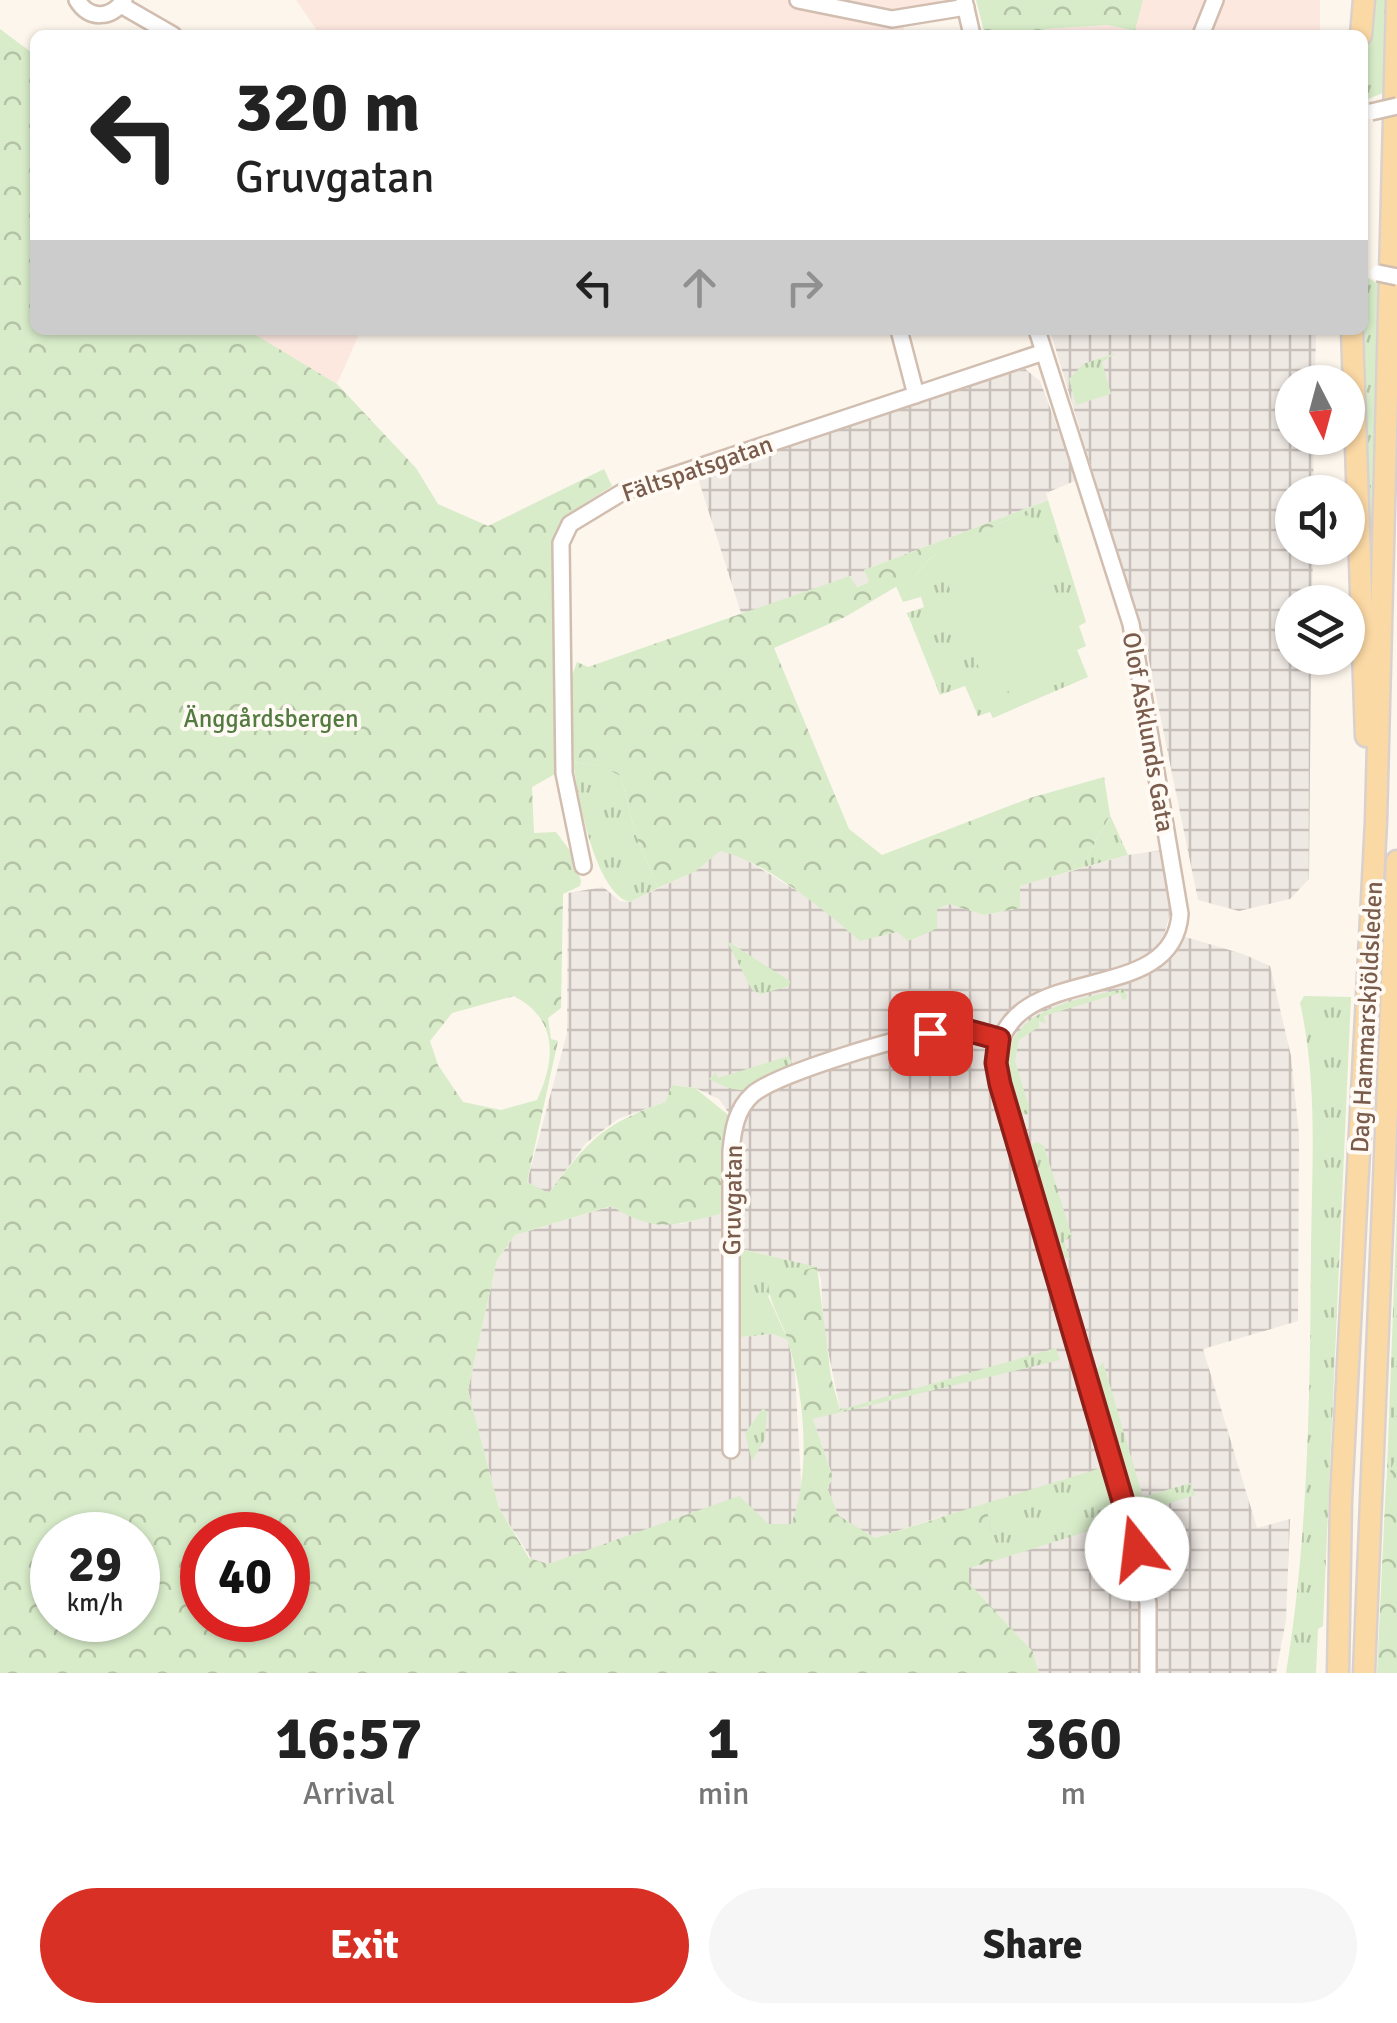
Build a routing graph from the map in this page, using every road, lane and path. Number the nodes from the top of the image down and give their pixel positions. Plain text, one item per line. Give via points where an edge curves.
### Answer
1 (77, 0) edge
2 (798, 0) edge
3 (1215, 0) edge
4 (1364, 0) edge
5 (1397, 2) edge
6 (122, 3) edge
7 (965, 4) edge
8 (165, 30) edge
9 (971, 30) edge
10 (1203, 30) edge
11 (1362, 30) edge
12 (1397, 106) edge
13 (1368, 114) edge
14 (1370, 270) edge
15 (1397, 277) edge
16 (900, 335) edge
17 (1038, 335) edge
18 (1352, 335) edge
19 (1044, 352) junction
20 (916, 395) junction
21 (1397, 861) edge
22 (584, 866) dead end
23 (1397, 930) edge
24 (1394, 962) junction
25 (1370, 973) junction
26 (999, 1039) junction
27 (731, 1450) dead end
28 (1341, 1500) junction
29 (1148, 1673) edge
30 (1329, 1673) edge
31 (1338, 1673) edge
32 (1364, 1673) edge

1 - 6 street via 98,15
2 - 7 street via 892,20
3 - 10 street
4 - 11 main road
5 - 25 main road, Dag Hammarskjöldsleden
6 - 8 street
7 - 9 street
12 - 13 street, bridge
14 - 15 street, bridge
16 - 20 street
17 - 19 street, Olof Asklunds Gata
18 - 25 main road
19 - 20 street, Fältspatsgatan
19 - 26 street, Olof Asklunds Gata via 1131,624 1180,914 1176,934 1158,957 1025,1008
20 - 22 street, Fältspatsgatan via 621,493 570,524 562,543 562,743
21 - 24 main road, Dag Hammarskjöldsleden
23 - 24 main road
24 - 32 main road, Dag Hammarskjöldsleden
25 - 28 main road, Dag Hammarskjöldsleden
26 - 27 street, Gruvgatan via 966,1030 915,1036 792,1074 744,1103 730,1151
26 - 29 street via 1000,1084 1137,1549 1148,1603
28 - 30 main road
28 - 31 main road, Dag Hammarskjöldsleden

